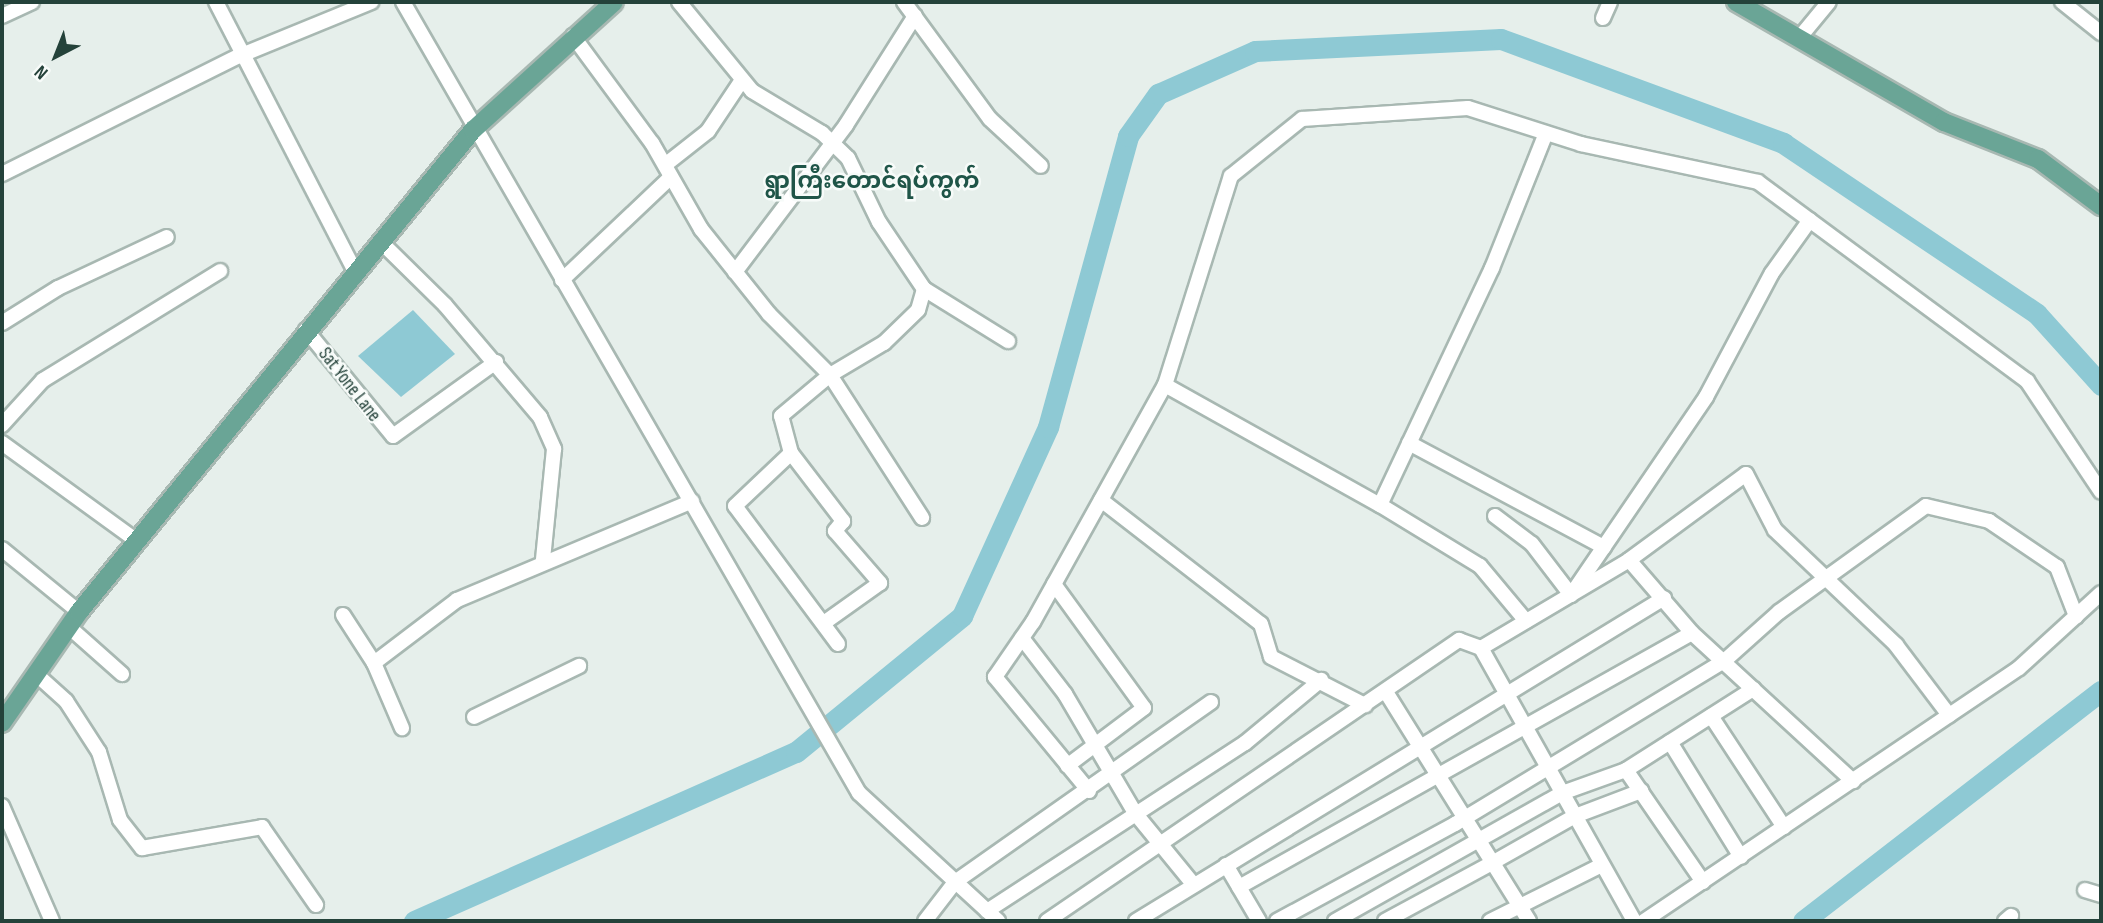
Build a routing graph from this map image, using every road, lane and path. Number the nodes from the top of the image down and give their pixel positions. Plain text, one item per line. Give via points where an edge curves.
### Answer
1 (32, 2) edge
2 (216, 2) edge
3 (371, 2) edge
4 (403, 2) edge
5 (614, 2) edge
6 (679, 2) edge
7 (904, 2) edge
8 (1610, 2) edge
9 (1739, 2) edge
10 (1829, 2) edge
11 (2062, 2) edge
12 (2, 16) edge
13 (915, 16) junction
14 (1603, 18) dead end
15 (2100, 29) edge
16 (573, 36) junction
17 (1800, 37) junction
18 (239, 56) junction
19 (742, 80) junction
20 (473, 130) junction
21 (1546, 133) junction
22 (831, 142) junction
23 (1041, 166) dead end
24 (668, 171) junction
25 (2, 174) edge
26 (2101, 206) edge
27 (1810, 220) junction
28 (167, 237) dead end
29 (383, 244) junction
30 (220, 271) dead end
31 (735, 272) junction
32 (356, 274) junction
33 (562, 280) junction
34 (924, 289) junction
35 (2, 323) edge
36 (306, 330) junction
37 (1008, 341) dead end
38 (496, 362) junction
39 (830, 375) junction
40 (1165, 385) junction
41 (2, 425) edge
42 (2, 443) edge
43 (1409, 443) junction
44 (791, 453) junction
45 (2101, 492) edge
46 (1101, 500) junction
47 (692, 501) junction
48 (1380, 505) junction
49 (1495, 516) dead end
50 (922, 518) dead end
51 (138, 541) junction
52 (1604, 547) junction
53 (2, 549) edge
54 (544, 559) junction
55 (1629, 560) junction
56 (1822, 581) junction
57 (1054, 584) junction
58 (2101, 593) edge
59 (1571, 595) junction
60 (1664, 598) junction
61 (343, 615) dead end
62 (2076, 616) junction
63 (74, 619) junction
64 (1526, 621) junction
65 (824, 623) junction
66 (1692, 633) junction
67 (1021, 638) junction
68 (838, 644) dead end
69 (1481, 648) junction
70 (1724, 662) junction
71 (374, 663) junction
72 (579, 666) dead end
73 (36, 674) junction
74 (121, 674) dead end
75 (1321, 680) junction
76 (1754, 689) junction
77 (1386, 692) junction
78 (1508, 697) junction
79 (1211, 702) dead end
80 (1365, 705) junction
81 (1949, 715) junction
82 (1711, 716) junction
83 (474, 717) dead end
84 (2, 723) edge
85 (1525, 727) junction
86 (402, 728) dead end
87 (1670, 742) junction
88 (1095, 747) junction
89 (1420, 747) junction
90 (1067, 766) junction
91 (1547, 766) junction
92 (1626, 770) junction
93 (1112, 773) junction
94 (1437, 775) junction
95 (1853, 781) junction
96 (1089, 791) junction
97 (1642, 791) junction
98 (1562, 793) junction
99 (2, 806) edge
100 (1135, 813) junction
101 (1575, 816) junction
102 (1465, 818) junction
103 (1784, 827) junction
104 (1479, 842) junction
105 (1159, 846) junction
106 (1741, 857) junction
107 (1496, 861) junction
108 (1226, 865) junction
109 (1602, 865) junction
110 (955, 881) junction
111 (1703, 882) junction
112 (1194, 885) junction
113 (1239, 887) junction
114 (2085, 890) dead end
115 (2101, 895) edge
116 (316, 905) dead end
117 (1519, 906) junction
118 (993, 916) edge
119 (52, 921) edge
120 (925, 921) edge
121 (1047, 921) edge
122 (1136, 921) edge
123 (1259, 921) edge
124 (1277, 921) edge
125 (1335, 921) edge
126 (1385, 921) edge
127 (1490, 921) edge
128 (1529, 921) edge
129 (1634, 921) edge
130 (1644, 921) edge

1 - 12 street
2 - 18 street
3 - 18 street
4 - 20 street
5 - 16 main road
6 - 19 street
7 - 13 street
8 - 14 street
9 - 17 main road
10 - 17 street
11 - 15 street
13 - 22 street
13 - 23 street via 990,119
16 - 20 main road
16 - 24 street
17 - 26 main road via 1944,122 2038,159
18 - 25 street
18 - 32 street
19 - 22 street
19 - 24 street via 708,131
20 - 29 main road
20 - 33 street
21 - 27 street via 1758,182
21 - 40 street via 1468,108 1302,119 1231,176
21 - 43 street
22 - 31 street
22 - 34 street via 848,158 879,222
24 - 31 street
24 - 33 street
27 - 45 street via 2027,381
27 - 52 street via 1772,274 1706,397
28 - 35 street via 58,288
29 - 32 main road
29 - 38 street
30 - 41 street via 43,380
31 - 39 street
32 - 36 main road
33 - 47 street
34 - 37 street
34 - 39 street via 918,310 884,343
36 - 38 street, Sat Yone Lane via 393,436
36 - 51 main road
38 - 54 street via 540,417 554,449
39 - 44 street via 781,416
39 - 50 street
40 - 46 street
40 - 48 street
42 - 51 street
43 - 48 street
43 - 52 street
44 - 65 street via 735,506
44 - 65 street via 843,521 835,531 880,583
46 - 57 street
46 - 75 street via 1261,624 1270,657
47 - 54 street
47 - 110 street via 766,640 859,793
48 - 64 street via 1479,566
49 - 59 street via 1532,544
51 - 63 main road
52 - 59 street
53 - 63 street
54 - 71 street via 457,600
55 - 56 street via 1746,474 1775,530
55 - 59 street
55 - 60 street
56 - 62 street via 1926,506 1989,522 2057,567
56 - 70 street
56 - 81 street via 1896,645
57 - 67 street
57 - 88 street via 1144,708
58 - 62 street
59 - 64 street
60 - 66 street
60 - 78 street
61 - 71 street
62 - 81 street via 2019,668
63 - 73 main road
63 - 74 street
64 - 69 street
65 - 68 street
66 - 70 street
66 - 85 street
67 - 88 street via 1065,694
67 - 90 street via 995,677
69 - 77 street via 1459,640
69 - 78 street
70 - 76 street
70 - 91 street
71 - 86 street
72 - 83 street
73 - 84 main road
73 - 116 street via 65,701 99,752 120,820 142,848 262,827
75 - 80 street
75 - 100 street via 1245,743
76 - 82 street
76 - 95 street
77 - 80 street
77 - 89 street
78 - 85 street
78 - 89 street
79 - 93 street
80 - 105 street
81 - 95 street
82 - 87 street
82 - 103 street
85 - 91 street
85 - 94 street
87 - 92 street
87 - 106 street
88 - 90 street
88 - 93 street
89 - 94 street
89 - 108 street
90 - 96 street
91 - 98 street
91 - 102 street
92 - 97 street
92 - 98 street
93 - 96 street
93 - 100 street
94 - 102 street
94 - 113 street
95 - 103 street
96 - 110 street
97 - 101 street
97 - 111 street
98 - 101 street
98 - 104 street
99 - 119 street
100 - 105 street
100 - 118 street
101 - 107 street
101 - 109 street
102 - 104 street
102 - 124 street
103 - 106 street
104 - 107 street
104 - 125 street
105 - 112 street
105 - 121 street
106 - 111 street
107 - 117 street
107 - 126 street
108 - 112 street
108 - 113 street
109 - 117 street
109 - 129 street
110 - 118 street
110 - 120 street
111 - 130 street
112 - 122 street
113 - 123 street
114 - 115 street
117 - 127 street
117 - 128 street

